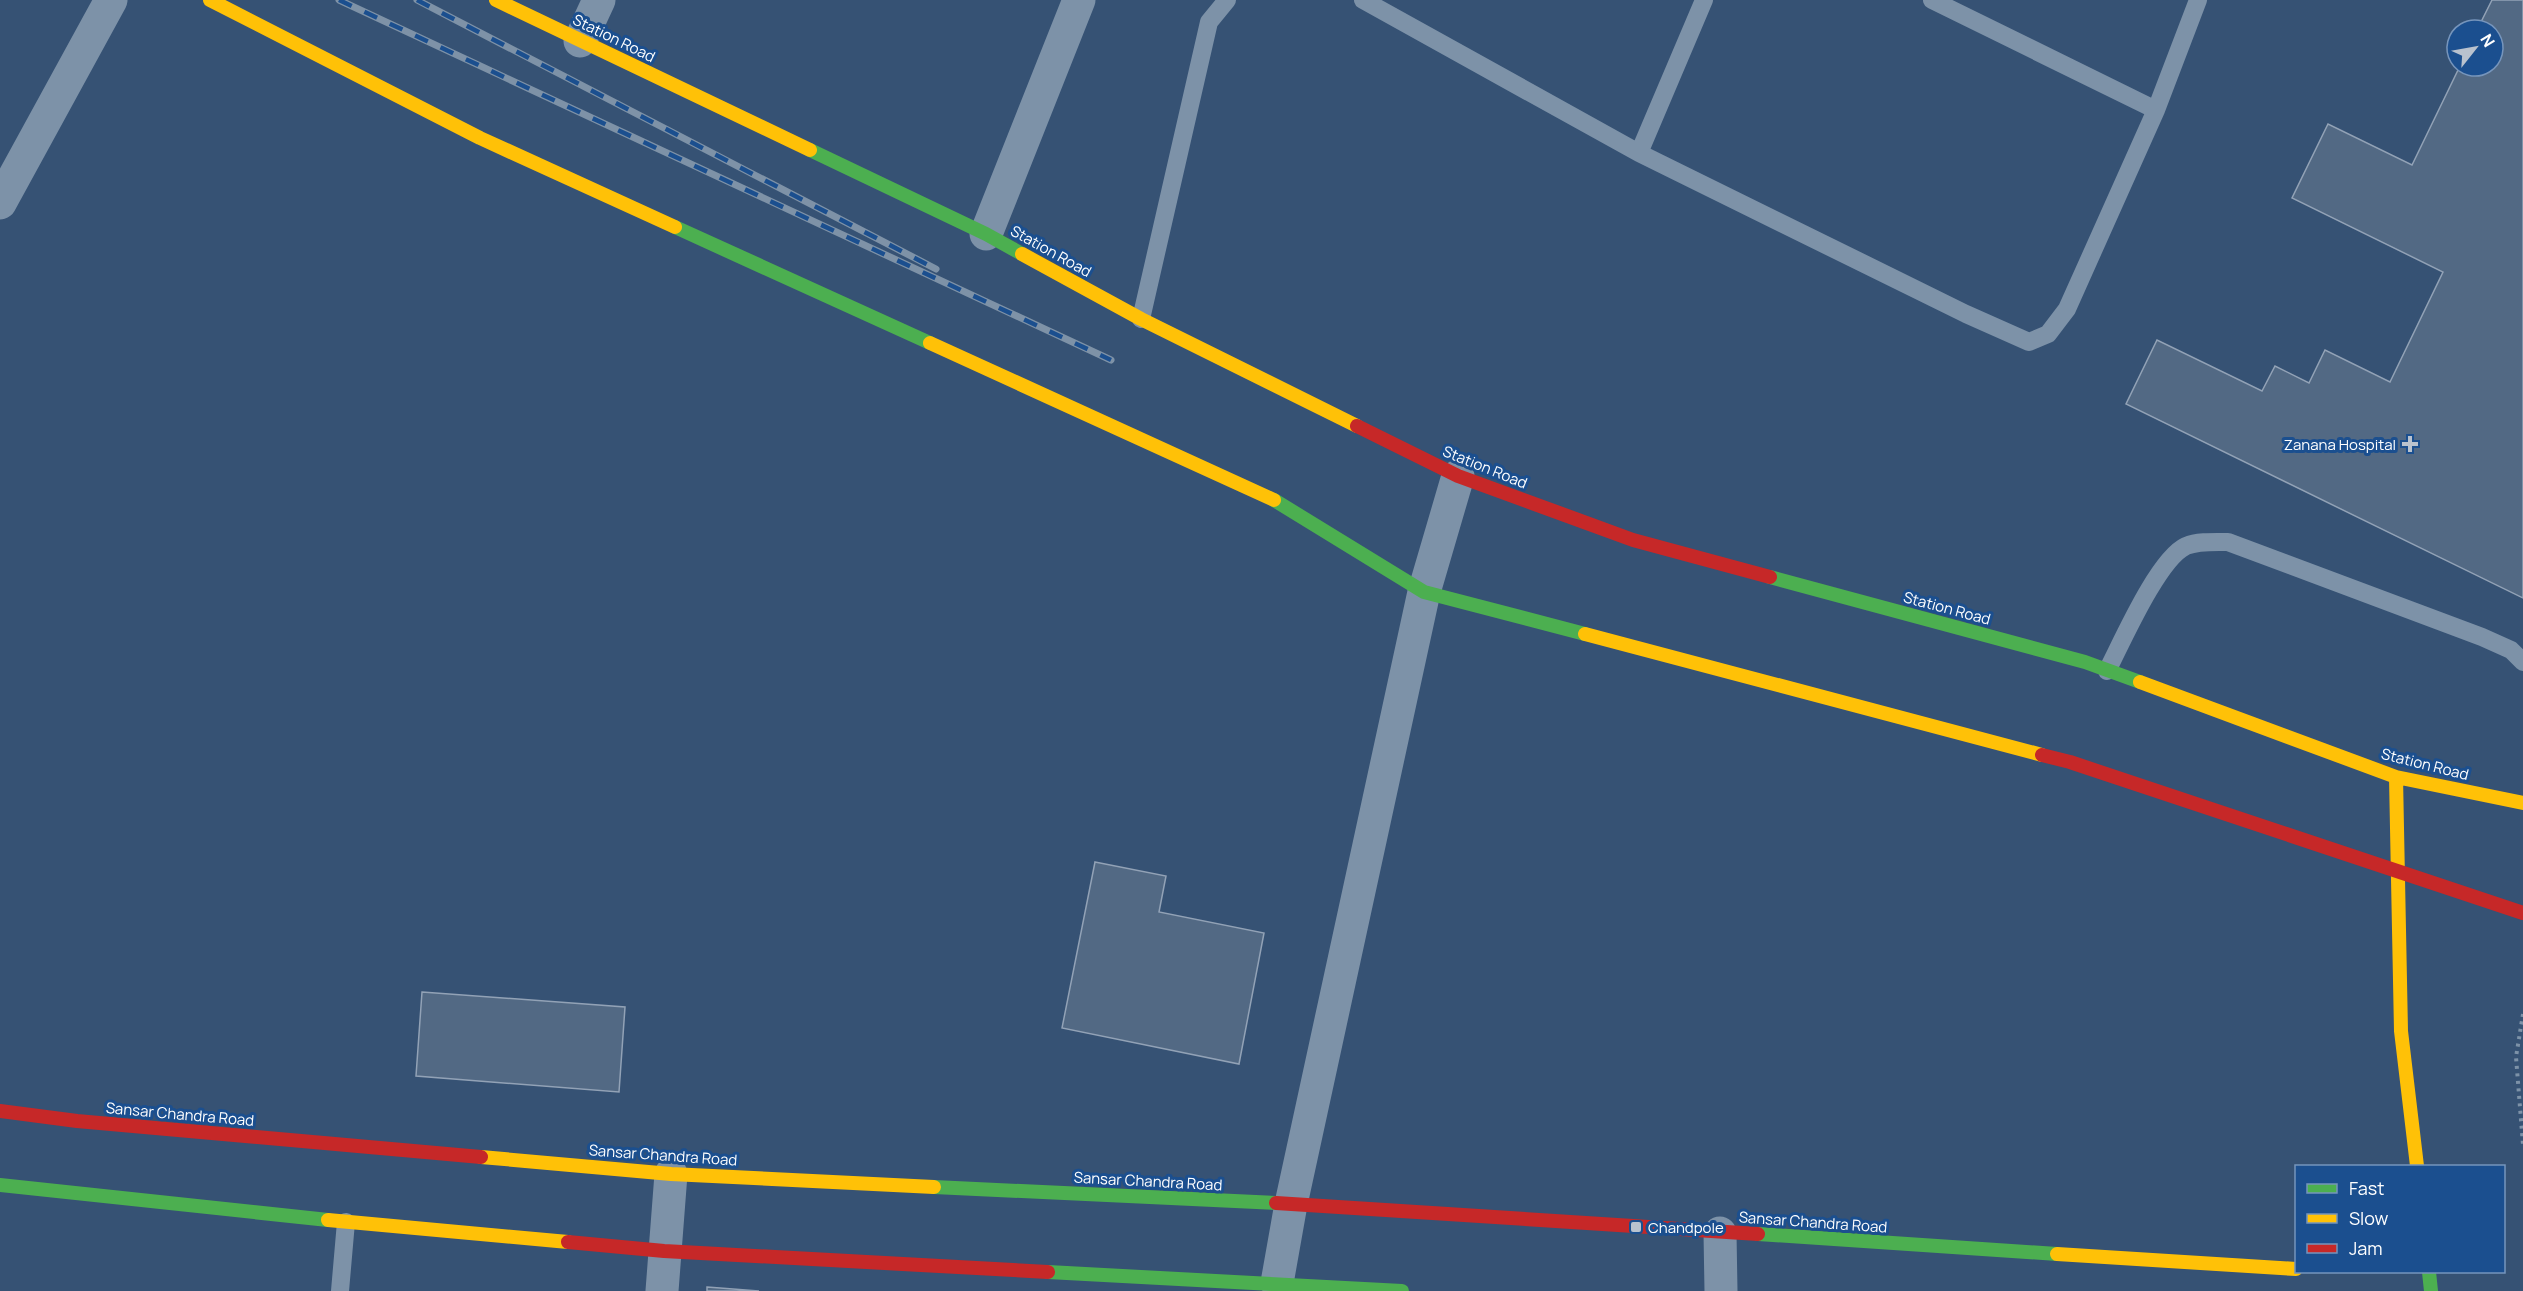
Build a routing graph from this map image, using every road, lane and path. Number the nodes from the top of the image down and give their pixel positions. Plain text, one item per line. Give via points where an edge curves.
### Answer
1 (111, 0) edge
2 (210, 0) edge
3 (496, 0) edge
4 (599, 0) edge
5 (1079, 0) edge
6 (1206, 0) edge
7 (1227, 0) edge
8 (1363, 0) edge
9 (1704, 0) edge
10 (1932, 0) edge
11 (2198, 0) edge
12 (1209, 22) junction
13 (580, 40) junction
14 (2156, 110) junction
15 (1639, 153) junction
16 (0, 203) edge
17 (986, 234) junction
18 (1141, 319) junction
19 (1458, 476) junction
20 (1424, 592) junction
21 (2523, 662) edge
22 (2107, 671) junction
23 (2396, 777) junction
24 (2523, 803) edge
25 (2398, 873) junction
26 (2523, 913) edge
27 (2523, 1014) edge
28 (0, 1111) edge
29 (2523, 1144) edge
30 (2417, 1165) edge
31 (671, 1174) junction
32 (0, 1185) edge
33 (1291, 1204) junction
34 (346, 1222) junction
35 (1720, 1233) junction
36 (664, 1251) junction
37 (2295, 1269) edge
38 (2429, 1273) edge
39 (1277, 1283) junction
40 (340, 1291) edge
41 (662, 1291) edge
42 (1402, 1291) edge
43 (1721, 1291) edge
44 (2431, 1291) edge

1 - 16 street
2 - 20 main road via 480,138 1274,500
3 - 13 main road, Station Road
4 - 13 street
5 - 17 street
6 - 12 lane
7 - 12 lane
8 - 15 lane
9 - 15 lane
10 - 14 lane
11 - 14 lane
12 - 18 lane
13 - 17 main road, Station Road
14 - 15 lane via 2067,309 2048,334 2029,342
17 - 18 main road, Station Road
18 - 19 main road, Station Road
19 - 20 street
19 - 22 main road, Station Road via 1633,540
20 - 25 main road via 2070,762
20 - 33 street
21 - 22 lane via 2511,650 2460,629 2228,542 2207,542 2185,546 2157,573
22 - 23 main road, Station Road
23 - 24 main road, Station Road
23 - 25 main road
25 - 26 main road
25 - 30 main road via 2402,1031
27 - 29 path via 2516,1057
28 - 31 main road, Sansar Chandra Road
31 - 33 main road, Sansar Chandra Road
31 - 36 street
32 - 34 main road
33 - 35 main road, Sansar Chandra Road
33 - 39 street
34 - 36 main road
34 - 40 lane
35 - 37 main road, Sansar Chandra Road
35 - 43 street
36 - 39 main road
36 - 41 street
38 - 44 main road
39 - 42 main road

